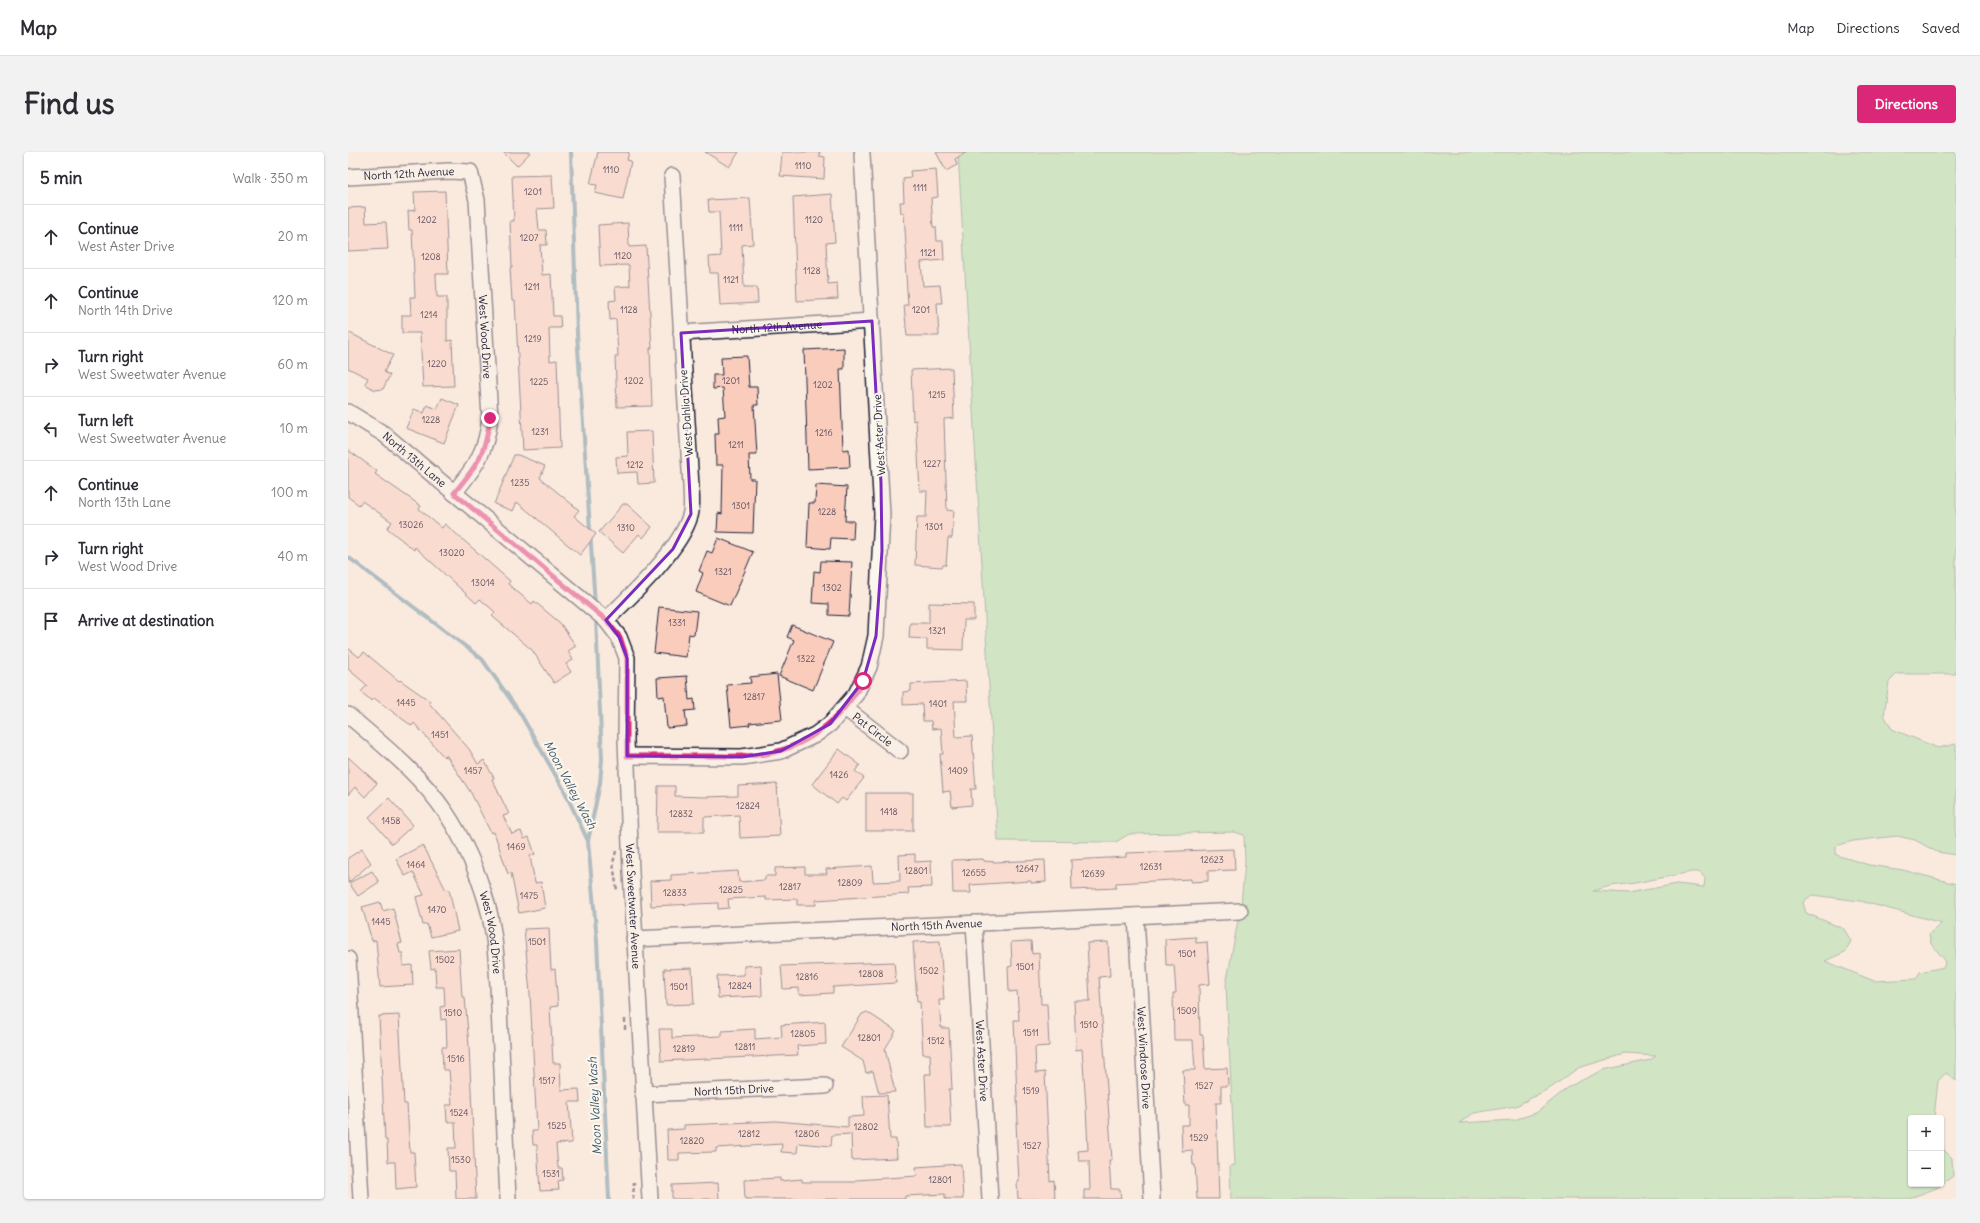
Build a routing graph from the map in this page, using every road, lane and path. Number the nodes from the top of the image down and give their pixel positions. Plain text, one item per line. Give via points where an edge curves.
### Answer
1 (862, 154) dead end
2 (470, 172) joint
3 (672, 176) dead end
4 (348, 177) edge
5 (872, 321) junction
6 (681, 332) junction
7 (348, 412) edge
8 (454, 493) junction
9 (604, 618) junction
10 (845, 708) junction
11 (348, 715) edge
12 (900, 751) dead end
13 (627, 756) junction
14 (1240, 911) dead end
15 (1136, 916) junction
16 (974, 923) junction
17 (634, 939) junction
18 (348, 959) edge
19 (825, 1086) dead end
20 (643, 1094) junction
21 (361, 1199) edge
22 (508, 1199) edge
23 (650, 1199) edge
24 (990, 1199) edge
25 (1152, 1199) edge

1 - 5 street, West Aster Drive
2 - 4 street, North 12th Avenue
2 - 8 street, West Wood Drive via 477,200 490,418 488,434 476,466
3 - 6 street, West Dahlia Drive
5 - 6 street, North 12th Avenue
5 - 10 street, West Aster Drive via 882,514 876,636 869,667 856,694
6 - 9 street, West Dahlia Drive via 691,514 685,531 673,549
7 - 8 street, North 13th Lane via 384,434
8 - 9 street, North 13th Lane
9 - 13 street, West Sweetwater Avenue via 620,637 627,658
10 - 12 street, Pat Circle
10 - 13 street, West Aster Drive via 815,735 796,745 770,753 742,757
11 - 22 street, West Wood Drive via 421,780 446,813 471,860 487,905 497,984
13 - 17 street, West Sweetwater Avenue
14 - 15 street, North 15th Avenue
15 - 16 street, North 15th Avenue
15 - 25 street, West Windrose Drive
16 - 17 street, North 15th Avenue
16 - 24 street, West Aster Drive
17 - 20 street, West Sweetwater Avenue
18 - 21 street
19 - 20 street, North 15th Drive
20 - 23 street, West Sweetwater Avenue

